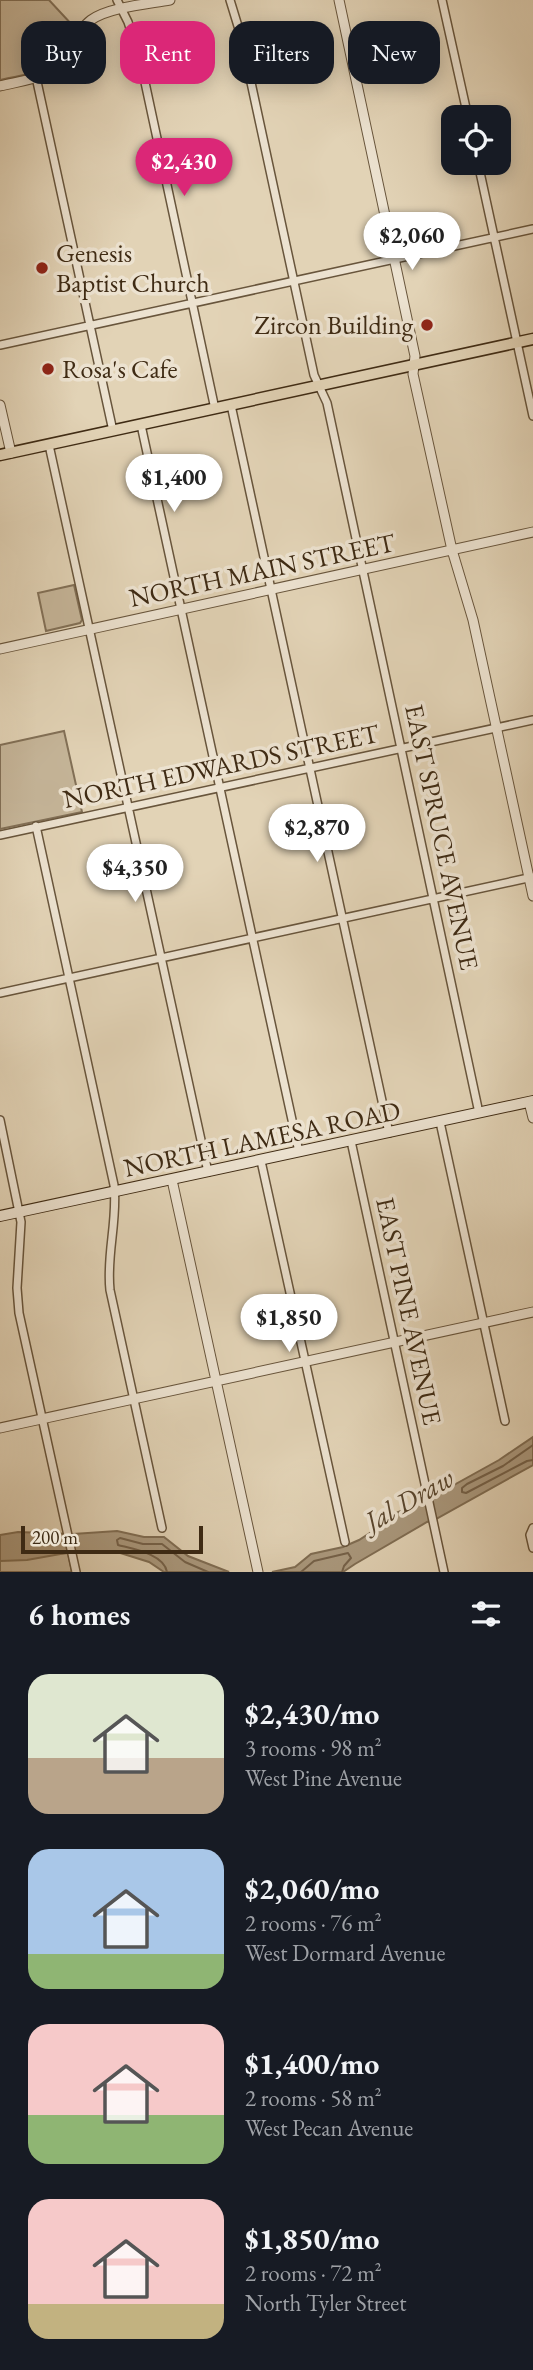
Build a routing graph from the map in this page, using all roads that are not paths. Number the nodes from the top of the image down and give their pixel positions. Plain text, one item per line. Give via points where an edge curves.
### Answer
1 (170, 0) edge
2 (230, 0) edge
3 (339, 0) edge
4 (442, 0) edge
5 (120, 5) edge
6 (90, 21) edge
7 (21, 81) edge
8 (38, 84) edge
9 (0, 86) edge
10 (465, 105) edge
11 (481, 175) edge
12 (533, 229) edge
13 (494, 237) junction
14 (394, 259) junction
15 (293, 281) junction
16 (192, 303) junction
17 (90, 326) junction
18 (533, 339) edge
19 (517, 343) junction
20 (0, 345) edge
21 (415, 365) junction
22 (319, 386) junction
23 (0, 404) edge
24 (231, 405) junction
25 (215, 409) junction
26 (533, 416) edge
27 (141, 425) junction
28 (113, 431) junction
29 (50, 445) junction
30 (5, 454) edge
31 (533, 533) edge
32 (452, 550) junction
33 (362, 569) junction
34 (272, 590) junction
35 (180, 609) junction
36 (90, 629) junction
37 (0, 649) edge
38 (533, 720) edge
39 (496, 728) junction
40 (401, 749) junction
41 (310, 769) junction
42 (219, 788) junction
43 (129, 808) junction
44 (36, 826) junction
45 (0, 835) edge
46 (531, 877) edge
47 (533, 896) edge
48 (434, 899) junction
49 (343, 918) junction
50 (252, 938) junction
51 (162, 958) junction
52 (69, 978) junction
53 (0, 993) edge
54 (531, 1102) edge
55 (480, 1113) junction
56 (533, 1118) edge
57 (0, 1121) edge
58 (440, 1122) junction
59 (390, 1133) junction
60 (351, 1141) junction
61 (299, 1152) junction
62 (261, 1161) junction
63 (208, 1172) junction
64 (172, 1180) junction
65 (115, 1192) junction
66 (20, 1212) junction
67 (0, 1216) edge
68 (533, 1312) edge
69 (484, 1323) junction
70 (395, 1342) junction
71 (305, 1363) junction
72 (216, 1381) junction
73 (134, 1399) junction
74 (42, 1419) junction
75 (505, 1421) dead end
76 (0, 1428) edge
77 (162, 1528) dead end
78 (532, 1529) edge
79 (345, 1542) dead end
80 (533, 1548) edge
81 (76, 1572) edge
82 (258, 1572) edge
83 (444, 1572) edge

1 - 5 street
2 - 15 street, EAST SPRUCE AVENUE
3 - 14 street
4 - 10 street
5 - 6 street
5 - 16 street via 140,59
7 - 9 street
8 - 17 street
11 - 13 street
12 - 13 street
13 - 14 street
13 - 19 street
14 - 15 street
14 - 21 street
15 - 16 street
15 - 22 street, EAST SPRUCE AVENUE
16 - 17 street
16 - 25 street
17 - 20 street
17 - 28 street
18 - 19 highway
19 - 21 highway
19 - 26 street
21 - 22 highway
21 - 32 street via 413,374
22 - 24 highway
22 - 33 street, EAST SPRUCE AVENUE via 327,403
23 - 30 street
24 - 25 highway
24 - 34 street
25 - 27 highway
27 - 28 highway
27 - 35 street
28 - 29 highway
29 - 30 highway
29 - 36 street
31 - 32 street, NORTH MAIN STREET
32 - 33 street, NORTH MAIN STREET
32 - 39 street via 473,620
33 - 34 street, NORTH MAIN STREET
33 - 40 street, EAST SPRUCE AVENUE
34 - 35 street, NORTH MAIN STREET
34 - 41 street
35 - 36 street, NORTH MAIN STREET
35 - 42 street
36 - 37 street, NORTH MAIN STREET
36 - 43 street
38 - 39 street, NORTH EDWARDS STREET
39 - 40 street, NORTH EDWARDS STREET
39 - 46 street
40 - 41 street, NORTH EDWARDS STREET
40 - 48 street, EAST SPRUCE AVENUE
41 - 42 street, NORTH EDWARDS STREET
41 - 49 street
42 - 43 street, NORTH EDWARDS STREET
42 - 50 street
43 - 44 street, NORTH EDWARDS STREET
43 - 51 street
44 - 45 street, NORTH EDWARDS STREET
44 - 52 street
46 - 47 street
46 - 48 street
48 - 49 street
48 - 55 street, EAST SPRUCE AVENUE
49 - 50 street
49 - 59 street
50 - 51 street
50 - 61 street
51 - 52 street
51 - 63 street
52 - 53 street
52 - 65 street
54 - 55 main road, NORTH LAMESA ROAD
54 - 56 street
55 - 58 main road, NORTH LAMESA ROAD
57 - 66 street
58 - 59 main road, NORTH LAMESA ROAD
58 - 69 street
59 - 60 main road, NORTH LAMESA ROAD
60 - 61 main road, NORTH LAMESA ROAD
60 - 70 street, EAST PINE AVENUE
61 - 62 main road, NORTH LAMESA ROAD
62 - 63 main road, NORTH LAMESA ROAD
62 - 71 street
63 - 64 main road, NORTH LAMESA ROAD
64 - 65 main road, NORTH LAMESA ROAD
64 - 72 street
65 - 66 main road, NORTH LAMESA ROAD
65 - 73 street via 109,1283
66 - 67 main road, NORTH LAMESA ROAD
66 - 74 street via 17,1300
68 - 69 street
69 - 70 street
69 - 75 street
70 - 71 street
70 - 83 street, EAST PINE AVENUE
71 - 72 street
71 - 79 street
72 - 73 street
72 - 82 street
73 - 74 street
73 - 77 street
74 - 76 street
74 - 81 street
78 - 80 street

